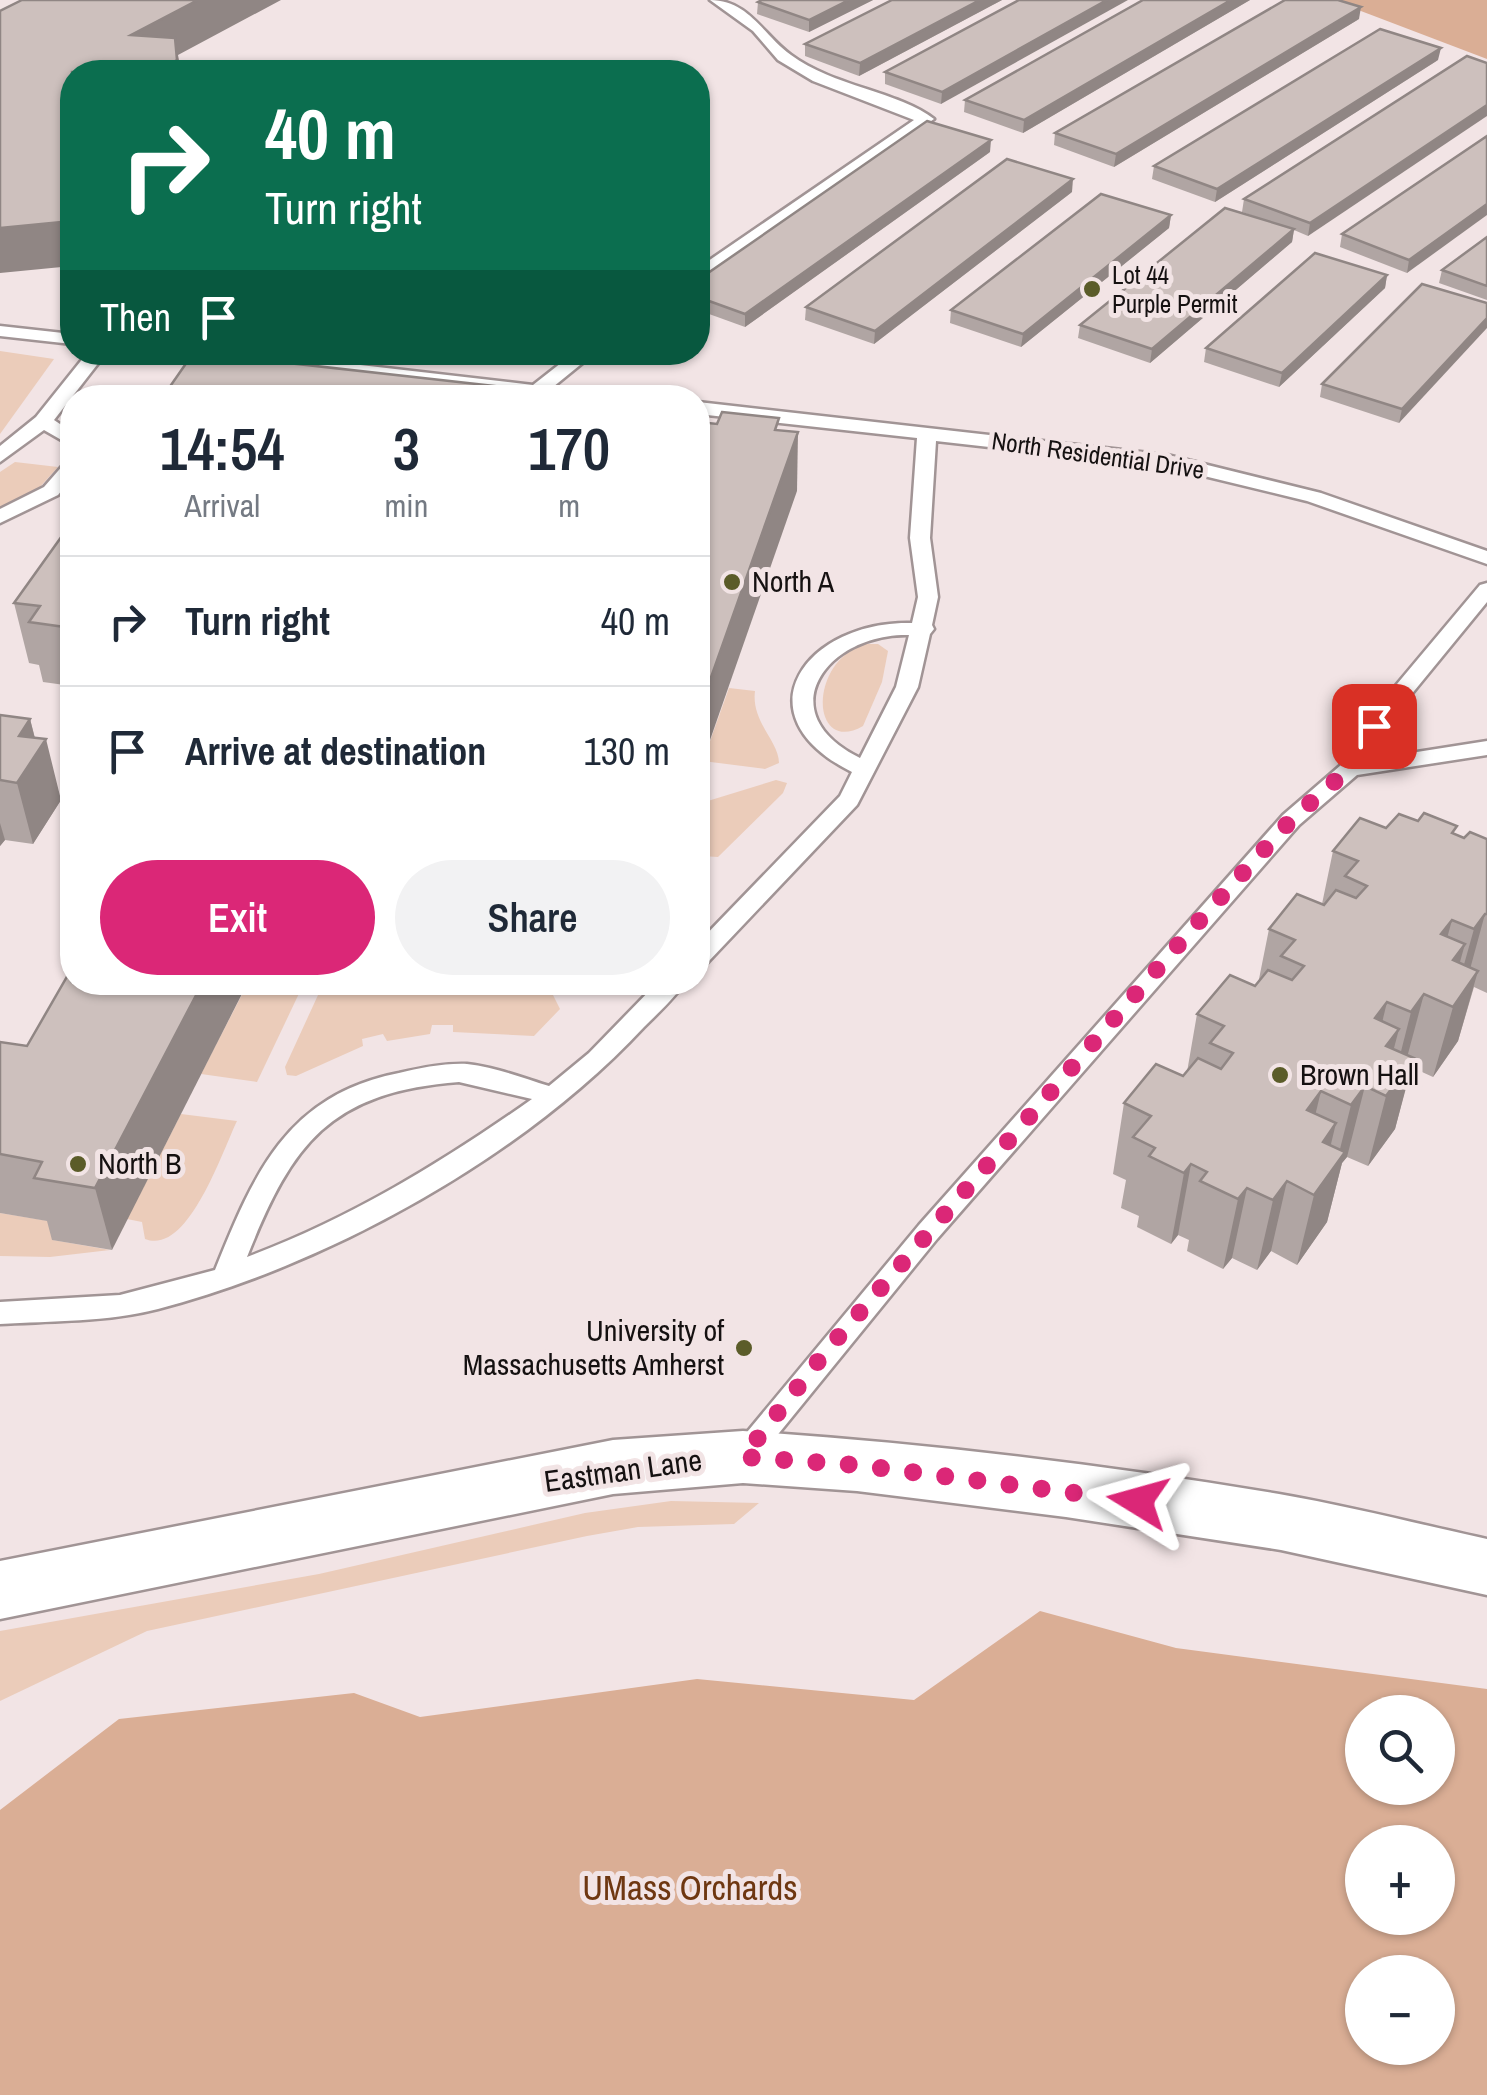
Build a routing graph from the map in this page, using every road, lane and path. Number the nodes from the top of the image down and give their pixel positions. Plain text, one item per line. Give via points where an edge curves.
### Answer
1 (718, 0) edge
2 (710, 267) edge
3 (0, 331) edge
4 (60, 338) edge
5 (88, 365) edge
6 (311, 365) edge
7 (571, 365) edge
8 (72, 385) edge
9 (492, 385) edge
10 (544, 385) edge
11 (60, 400) edge
12 (710, 409) edge
13 (43, 421) junction
14 (60, 432) edge
15 (926, 433) junction
16 (0, 456) edge
17 (60, 481) edge
18 (0, 517) edge
19 (1487, 558) edge
20 (1487, 589) edge
21 (924, 628) junction
22 (1487, 748) edge
23 (1350, 768) junction
24 (866, 770) junction
25 (710, 945) edge
26 (659, 995) edge
27 (554, 1096) junction
28 (226, 1275) junction
29 (0, 1313) edge
30 (743, 1457) junction
31 (1487, 1567) edge
32 (0, 1590) edge

1 - 2 lane via 818,78 926,119
3 - 4 lane
5 - 8 lane
6 - 9 lane
7 - 10 lane
11 - 13 lane
12 - 15 lane, North Residential Drive
13 - 14 lane
13 - 16 lane
15 - 19 lane, North Residential Drive via 1148,458 1239,476
15 - 21 lane
17 - 18 lane
20 - 23 lane via 1374,726
21 - 24 lane via 907,688
21 - 24 lane via 870,631 848,640 820,658 803,685 804,719 821,745
22 - 23 lane
23 - 30 lane via 1291,820 1191,930 827,1350
24 - 25 lane via 833,819
26 - 27 lane
27 - 28 lane via 433,1179
27 - 28 lane via 469,1073 394,1081 334,1104 290,1141 260,1191
28 - 29 lane via 157,1298
30 - 31 street, Eastman Lane via 857,1465 1281,1522
30 - 32 street, Eastman Lane via 613,1467

